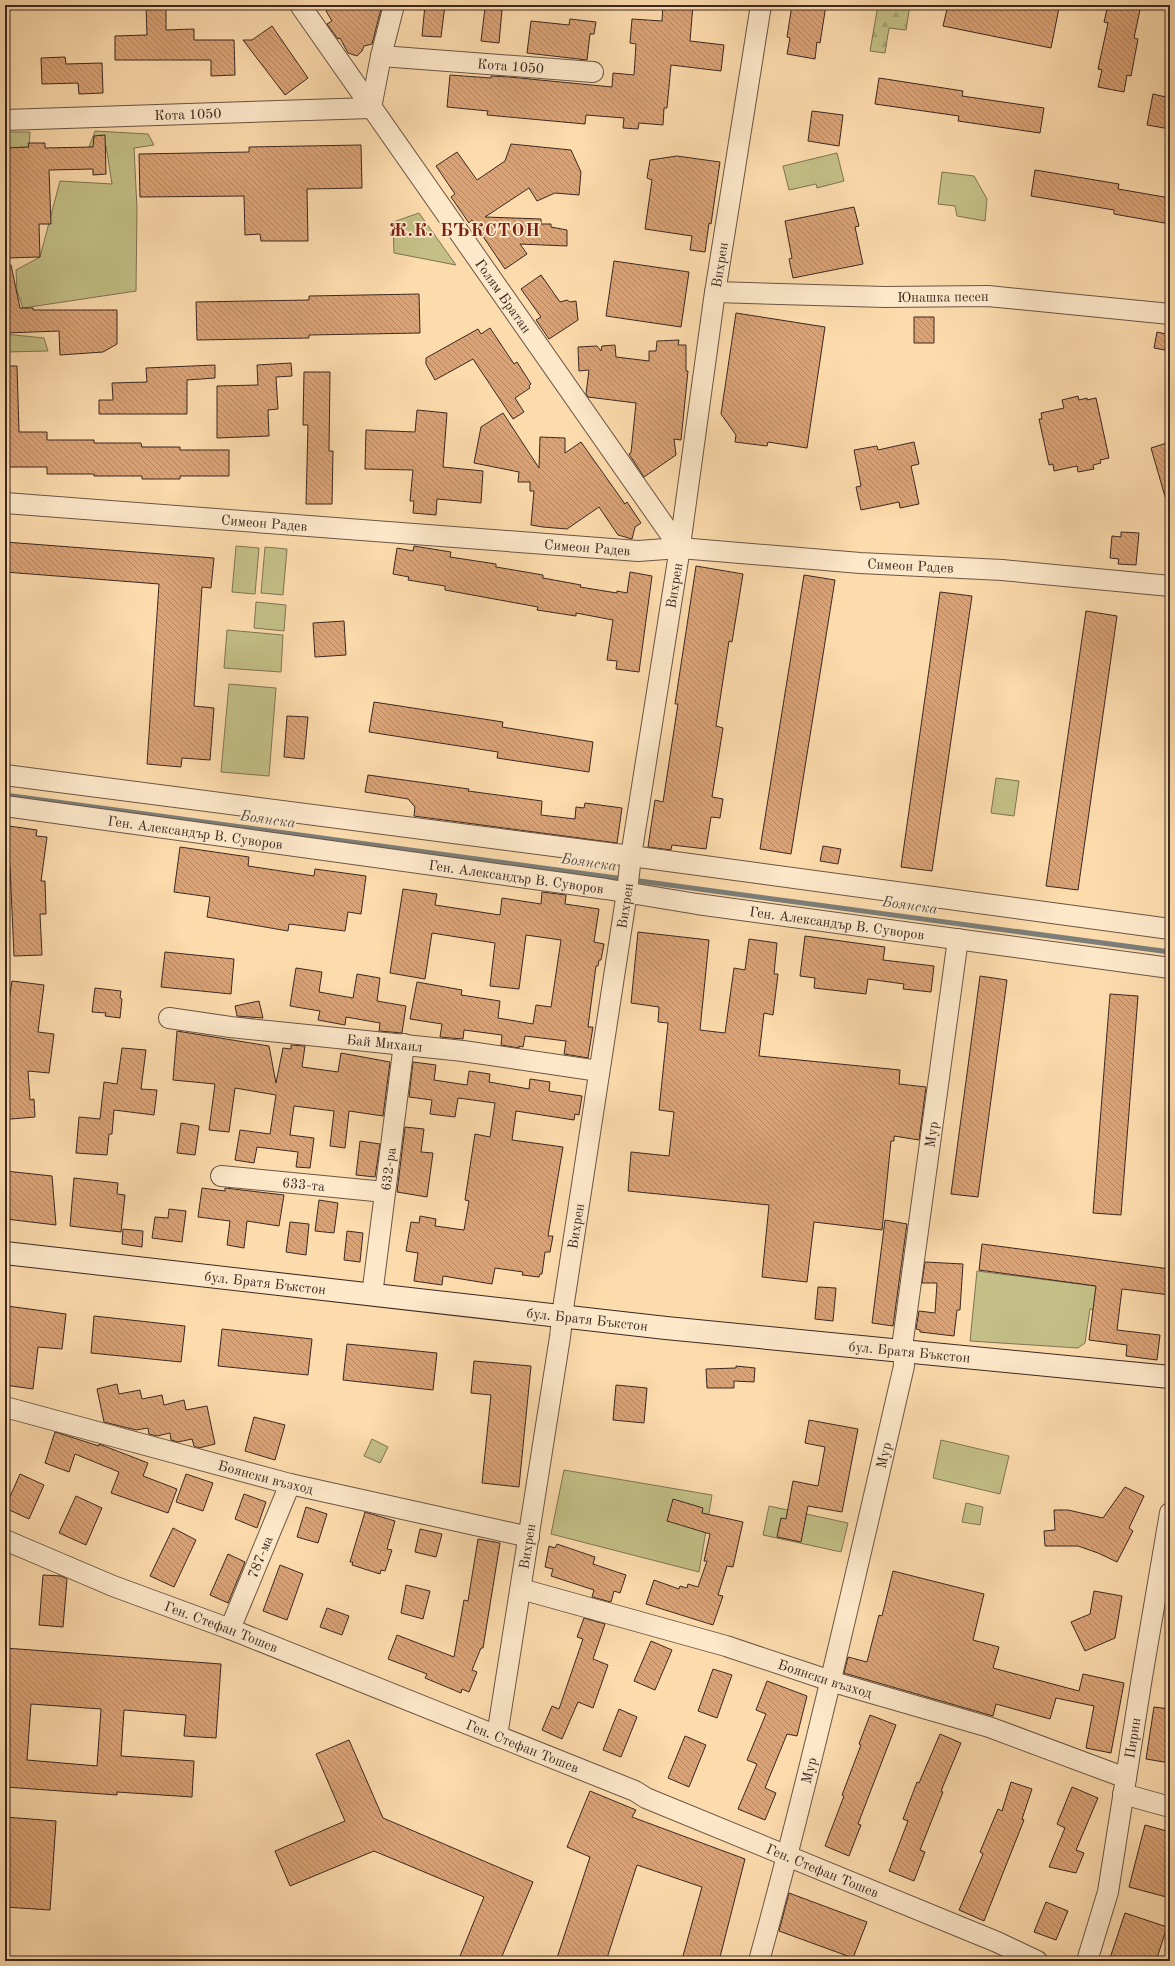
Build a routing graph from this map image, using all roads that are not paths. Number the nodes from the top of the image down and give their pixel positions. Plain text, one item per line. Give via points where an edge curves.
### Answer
1 (300, 5) edge
2 (394, 5) edge
3 (761, 5) edge
4 (381, 56) junction
5 (593, 72) dead end
6 (371, 108) junction
7 (5, 120) edge
8 (715, 292) junction
9 (1170, 314) edge
10 (5, 503) edge
11 (680, 548) junction
12 (1170, 586) edge
13 (5, 775) edge
14 (5, 806) edge
15 (631, 856) junction
16 (627, 892) junction
17 (1170, 929) edge
18 (958, 939) junction
19 (1170, 968) edge
20 (169, 1018) dead end
21 (404, 1044) junction
22 (600, 1071) junction
23 (221, 1176) dead end
24 (385, 1192) junction
25 (5, 1253) edge
26 (372, 1295) junction
27 (563, 1317) junction
28 (903, 1351) junction
29 (1170, 1377) edge
30 (5, 1407) edge
31 (290, 1484) junction
32 (1170, 1513) edge
33 (529, 1537) junction
34 (5, 1540) edge
35 (521, 1588) junction
36 (230, 1629) junction
37 (831, 1682) junction
38 (497, 1736) junction
39 (1125, 1786) junction
40 (1170, 1807) edge
41 (788, 1856) junction
42 (759, 1961) edge
43 (1037, 1961) edge
44 (1087, 1961) edge

1 - 6 street, Голям Братан
2 - 4 street
3 - 8 street, Вихрен
4 - 5 street, Кота 1050
4 - 6 street
6 - 7 street, Кота 1050
6 - 11 street, Голям Братан
8 - 9 street, Юнашка песен via 988,296
8 - 11 street, Вихрен
10 - 11 street, Симеон Радев via 638,550
11 - 12 street, Симеон Радев via 860,563 1002,570
11 - 15 street, Вихрен
13 - 15 street
14 - 16 street, Ген. Александър В. Суворов
15 - 16 street, Вихрен
15 - 17 street
16 - 18 street, Ген. Александър В. Суворов via 697,904
16 - 22 street, Вихрен
18 - 19 street, Ген. Александър В. Суворов
18 - 28 street, Мур via 916,1236
20 - 21 street, Бай Михаил
21 - 22 street, Бай Михаил
21 - 24 street, 632-ра
22 - 27 street, Вихрен
23 - 24 street, 633-та
24 - 26 street, 632-ра
25 - 26 street, бул. Братя Бъкстон
26 - 27 street, бул. Братя Бъкстон
27 - 28 street, бул. Братя Бъкстон
27 - 33 street, Вихрен
28 - 29 street, бул. Братя Бъкстон
28 - 37 street, Мур via 904,1366
30 - 31 street, Боянски възход
31 - 33 street, Боянски възход
31 - 36 street, 787-ма
32 - 39 street, Пирин
33 - 35 street, Вихрен
34 - 36 street, Ген. Стефан Тошев via 113,1586
35 - 37 street, Боянски възход via 726,1646
35 - 38 street, Вихрен
36 - 38 street, Ген. Стефан Тошев
37 - 39 street, Боянски възход via 989,1728
37 - 41 street, Мур
38 - 41 street, Ген. Стефан Тошев
39 - 40 street, Боянски възход
39 - 44 street, Пирин via 1108,1892
41 - 42 street, Мур
41 - 43 street, Ген. Стефан Тошев

